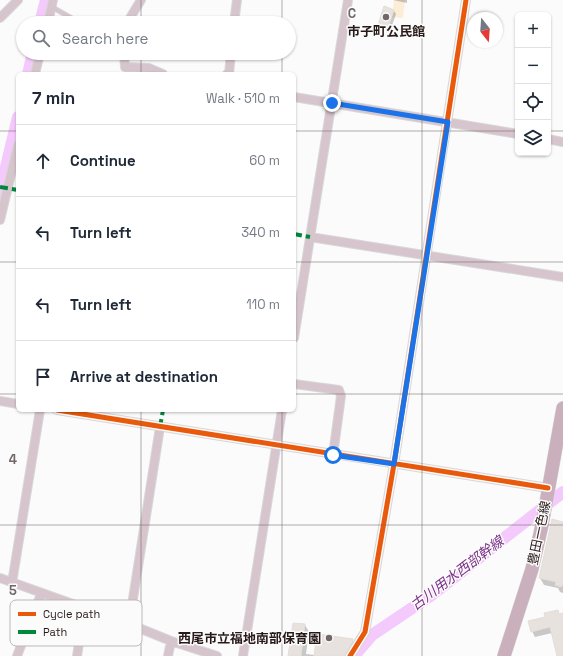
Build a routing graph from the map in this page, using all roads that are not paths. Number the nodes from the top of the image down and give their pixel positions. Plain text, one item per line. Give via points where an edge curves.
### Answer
1 (6, 0) edge
2 (18, 0) edge
3 (141, 0) edge
4 (237, 0) edge
5 (348, 0) edge
6 (466, 0) edge
7 (52, 3) edge
8 (3, 15) edge
9 (49, 16) edge
10 (70, 16) edge
11 (131, 16) edge
12 (235, 16) edge
13 (38, 60) edge
14 (125, 60) edge
15 (230, 60) edge
16 (126, 70) edge
17 (35, 72) edge
18 (158, 72) edge
19 (229, 72) edge
20 (296, 97) edge
21 (332, 103) junction
22 (448, 122) junction
23 (515, 133) edge
24 (551, 140) edge
25 (563, 142) edge
26 (16, 154) edge
27 (0, 220) edge
28 (310, 237) junction
29 (426, 255) junction
30 (563, 277) edge
31 (296, 325) edge
32 (296, 384) edge
33 (0, 401) edge
34 (16, 404) edge
35 (563, 408) edge
36 (40, 412) edge
37 (69, 412) edge
38 (282, 412) edge
39 (160, 427) junction
40 (277, 446) junction
41 (333, 455) junction
42 (394, 464) junction
43 (548, 488) junction
44 (0, 578) edge
45 (12, 583) junction
46 (41, 594) junction
47 (39, 600) edge
48 (59, 600) edge
49 (133, 600) edge
50 (142, 629) edge
51 (171, 641) junction
52 (21, 646) edge
53 (79, 646) edge
54 (17, 656) edge
55 (77, 656) edge
56 (168, 656) edge
57 (217, 656) edge
58 (243, 656) edge
59 (350, 656) edge
60 (504, 656) edge

1 - 8 street
2 - 8 street
3 - 11 street
4 - 12 street
5 - 21 street
6 - 22 street
7 - 9 street
7 - 10 lane
13 - 17 street
14 - 16 street
15 - 19 street
16 - 18 street via 149,68
20 - 21 street
21 - 22 street
21 - 28 street
22 - 23 street
22 - 29 street
24 - 25 street
26 - 27 street
28 - 29 street
28 - 31 street
29 - 30 street
29 - 42 street
32 - 41 street via 339,390 341,396
33 - 34 street
35 - 43 main road, 豊田一色線
36 - 45 street
37 - 39 street
38 - 40 street
39 - 40 street
39 - 49 street
40 - 41 street
40 - 58 street
41 - 42 street
42 - 43 street
42 - 59 street via 365,632
43 - 60 main road, 豊田一色線 via 532,569
44 - 45 street
45 - 46 street
46 - 47 street
46 - 48 street
50 - 51 street
51 - 56 street
51 - 57 street
52 - 54 street
53 - 55 street

